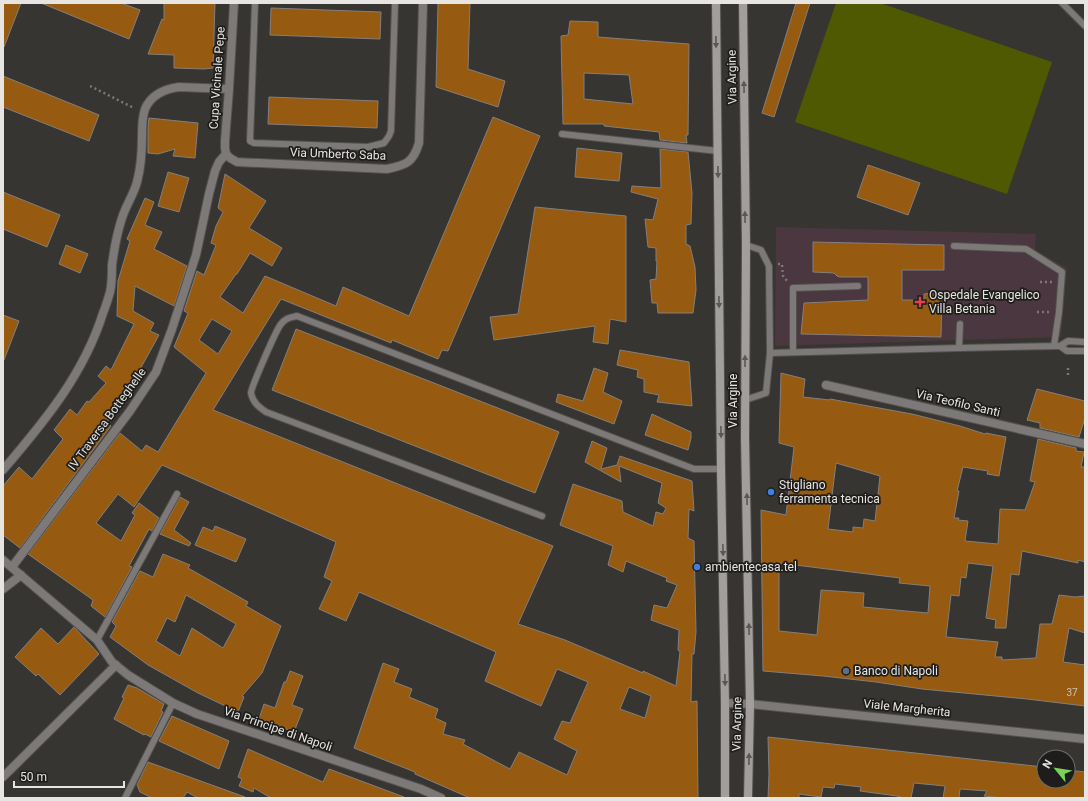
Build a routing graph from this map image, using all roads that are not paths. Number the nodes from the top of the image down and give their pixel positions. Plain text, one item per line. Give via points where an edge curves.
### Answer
1 (234, 3) edge
2 (255, 3) edge
3 (395, 3) edge
4 (423, 3) edge
5 (716, 3) edge
6 (743, 3) edge
7 (1062, 3) edge
8 (1085, 26) edge
9 (229, 90) junction
10 (562, 134) dead end
11 (718, 151) junction
12 (226, 154) junction
13 (746, 245) junction
14 (954, 246) dead end
15 (858, 286) dead end
16 (960, 324) dead end
17 (1085, 342) edge
18 (1057, 346) junction
19 (959, 348) junction
20 (1085, 351) edge
21 (793, 352) junction
22 (770, 353) junction
23 (826, 385) dead end
24 (745, 400) junction
25 (1085, 444) edge
26 (3, 470) edge
27 (721, 470) junction
28 (177, 494) dead end
29 (542, 516) dead end
30 (3, 560) edge
31 (12, 567) junction
32 (22, 575) junction
33 (3, 589) edge
34 (97, 640) junction
35 (116, 665) junction
36 (173, 703) junction
37 (725, 703) junction
38 (750, 704) junction
39 (1085, 739) edge
40 (3, 776) edge
41 (125, 798) edge
42 (441, 798) edge
43 (725, 798) edge
44 (748, 798) edge

1 - 9 street, Cupa Vicinale Pepe
2 - 3 lane, Via Umberto Saba via 250,141 368,147 384,143 391,131
4 - 12 street, Via Umberto Saba via 419,143 417,151 408,163 386,169 237,162
5 -> 11 street, Via Argine
13 -> 6 street, Via Argine
7 - 8 lane
9 - 12 street, Cupa Vicinale Pepe
9 - 26 street via 171,88 155,96 145,110 137,182 122,218 110,292 99,328 85,358 64,392 39,428
10 - 11 lane
11 -> 27 street, Via Argine
12 - 31 street, IV Traversa Botteghelle via 215,171 196,255 156,372 130,411
13 - 22 lane via 761,250 769,266
24 -> 13 street, Via Argine
14 - 18 lane via 1026,249 1062,272
15 - 21 lane via 793,288
16 - 19 lane
17 - 18 lane via 1068,341
18 - 19 lane
18 - 20 lane via 1067,351
19 - 21 lane
21 - 22 lane
22 - 24 lane via 766,394
23 - 25 street, Via Teofilo Santi
38 -> 24 street, Via Argine
27 - 29 lane via 694,469 297,316 287,318 280,326 251,392 254,403 266,412
27 -> 37 street, Via Argine
28 - 34 lane
30 - 31 street, Via Principe di Napoli
31 - 32 street, Via Principe di Napoli
32 - 33 street
32 - 34 street, Via Principe di Napoli
34 - 35 street, Via Principe di Napoli
35 - 36 street, Via Principe di Napoli
35 - 40 street
36 - 41 lane
36 - 42 street, Via Principe di Napoli via 197,714
37 - 38 street, Viale Margherita
37 - 43 street, Via Argine
38 - 39 street, Viale Margherita
44 -> 38 street, Via Argine

